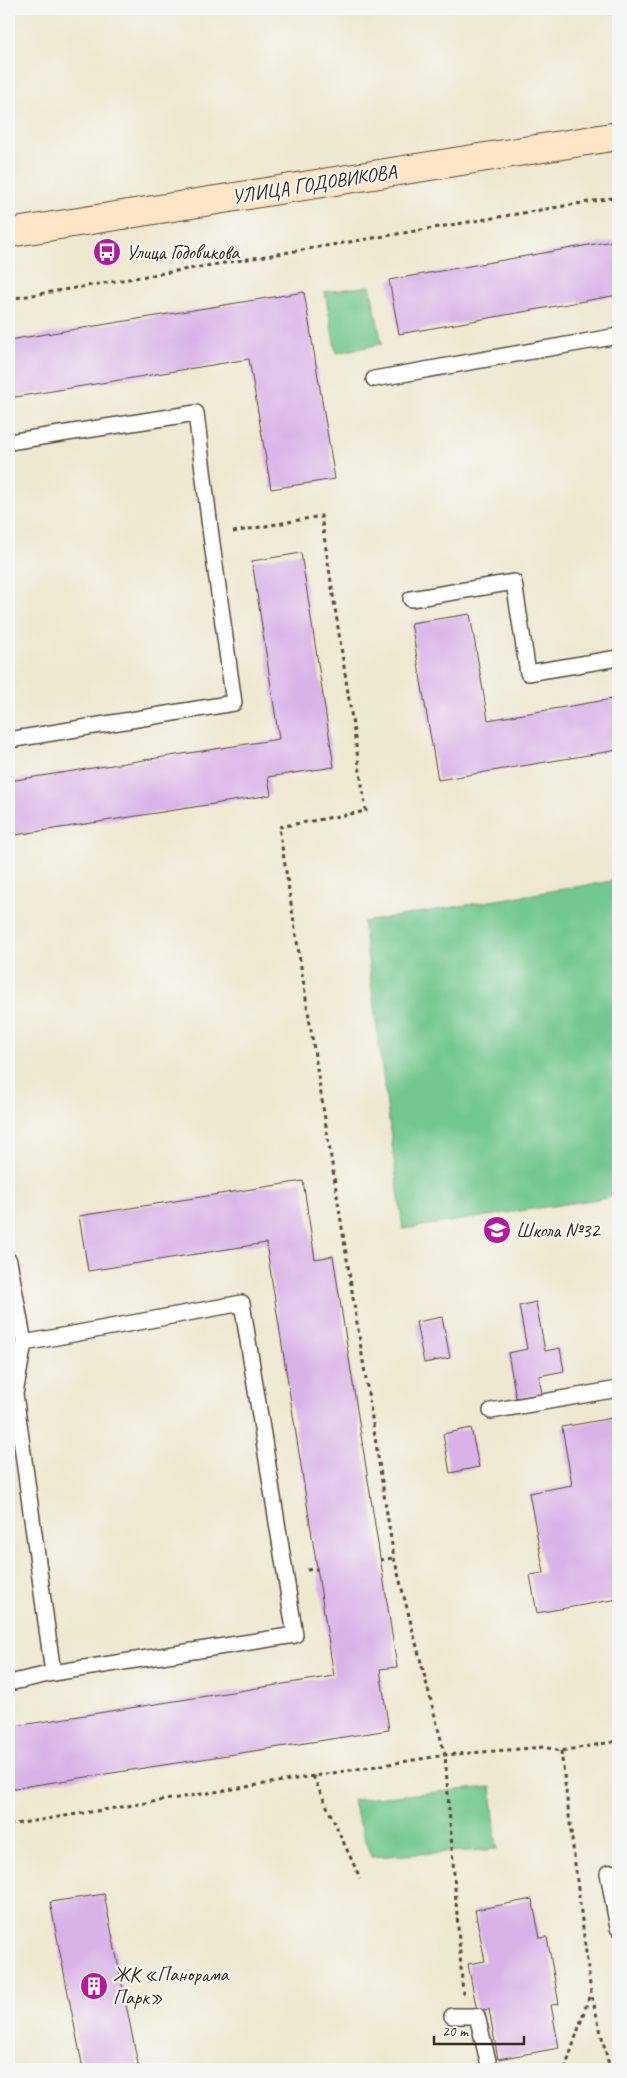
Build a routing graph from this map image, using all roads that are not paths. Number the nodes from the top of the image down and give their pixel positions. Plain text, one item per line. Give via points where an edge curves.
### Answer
1 (618, 136) edge
2 (9, 233) edge
3 (618, 336) edge
4 (374, 379) dead end
5 (9, 442) edge
6 (410, 598) dead end
7 (618, 658) edge
8 (9, 740) edge
9 (9, 1262) edge
10 (24, 1343) junction
11 (618, 1390) edge
12 (491, 1411) dead end
13 (52, 1673) junction
14 (9, 1683) edge
15 (618, 1872) edge
16 (618, 1928) edge
17 (452, 2016) dead end
18 (490, 2069) edge

1 - 2 street, УЛИЦА ГОДОВИКОВА
3 - 4 lane
5 - 8 lane via 196,413 234,704
6 - 7 lane via 514,582 528,673
9 - 10 lane
10 - 13 lane via 15,1394
10 - 13 lane via 242,1303 294,1635
11 - 12 lane
13 - 14 lane
15 - 16 lane via 608,1873
17 - 18 lane via 477,2016

